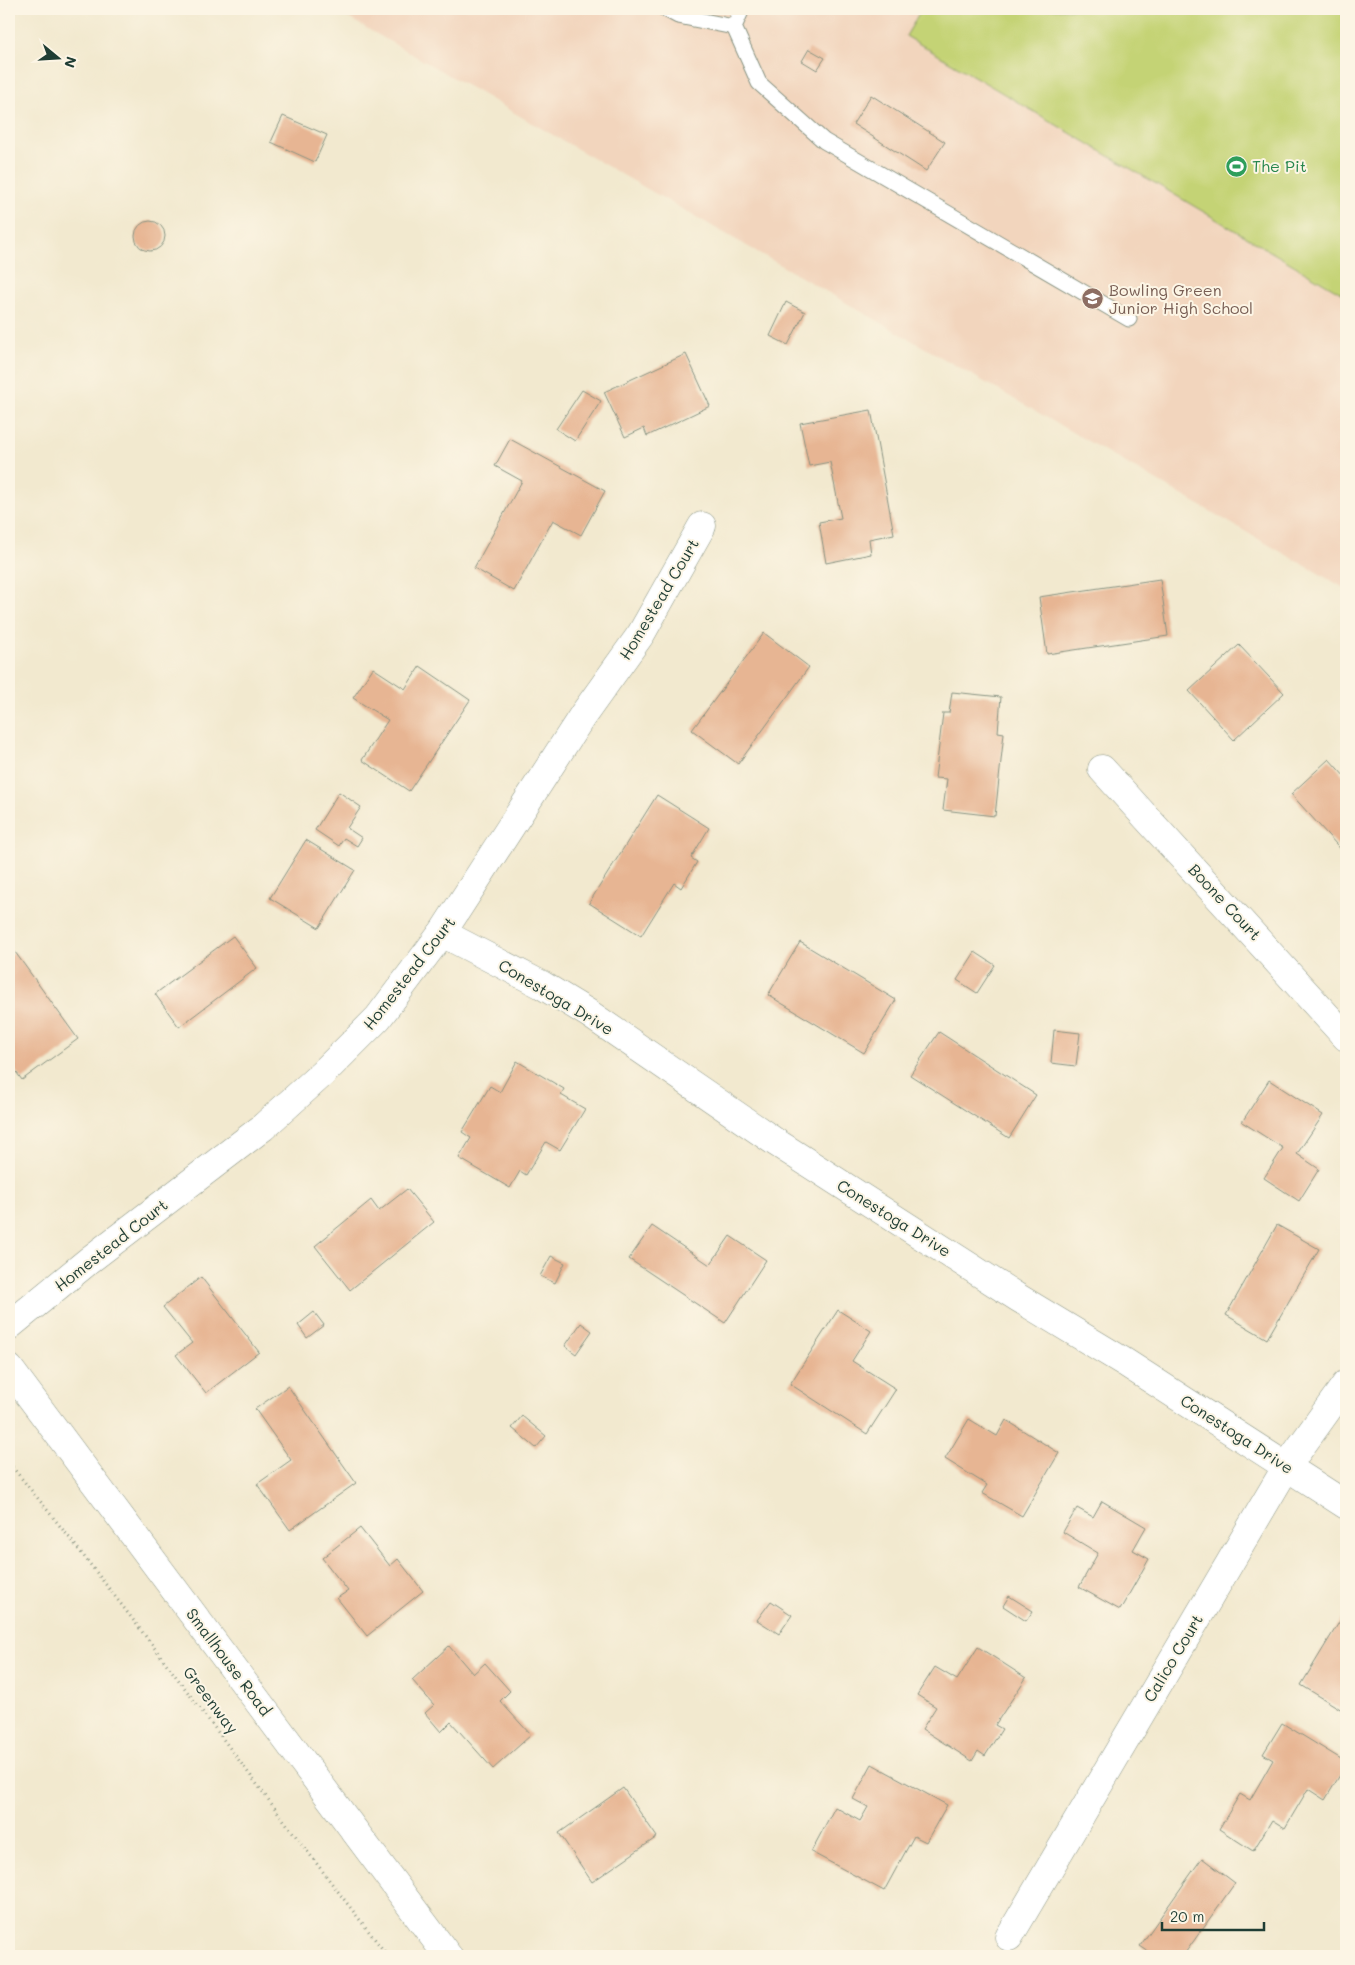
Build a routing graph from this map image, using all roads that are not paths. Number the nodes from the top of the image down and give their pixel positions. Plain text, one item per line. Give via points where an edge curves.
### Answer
1 (665, 9) edge
2 (742, 9) edge
3 (734, 26) junction
4 (1129, 319) dead end
5 (702, 526) dead end
6 (1102, 769) dead end
7 (442, 933) junction
8 (1346, 1037) edge
9 (9, 1326) edge
10 (9, 1368) edge
11 (1346, 1384) edge
12 (1287, 1466) junction
13 (1346, 1505) edge
14 (1009, 1937) dead end
15 (448, 1956) edge

1 - 3 lane via 678,16
2 - 3 lane
3 - 4 lane via 759,83 824,141
5 - 7 street, Homestead Court via 641,634 583,715
6 - 8 street, Boone Court
7 - 9 street, Homestead Court via 378,1018 323,1073 262,1128
7 - 12 street, Conestoga Drive via 588,1013 774,1141
10 - 15 street, Smallhouse Road
11 - 12 street, Calico Court
12 - 13 street, Conestoga Drive
12 - 14 street, Calico Court

